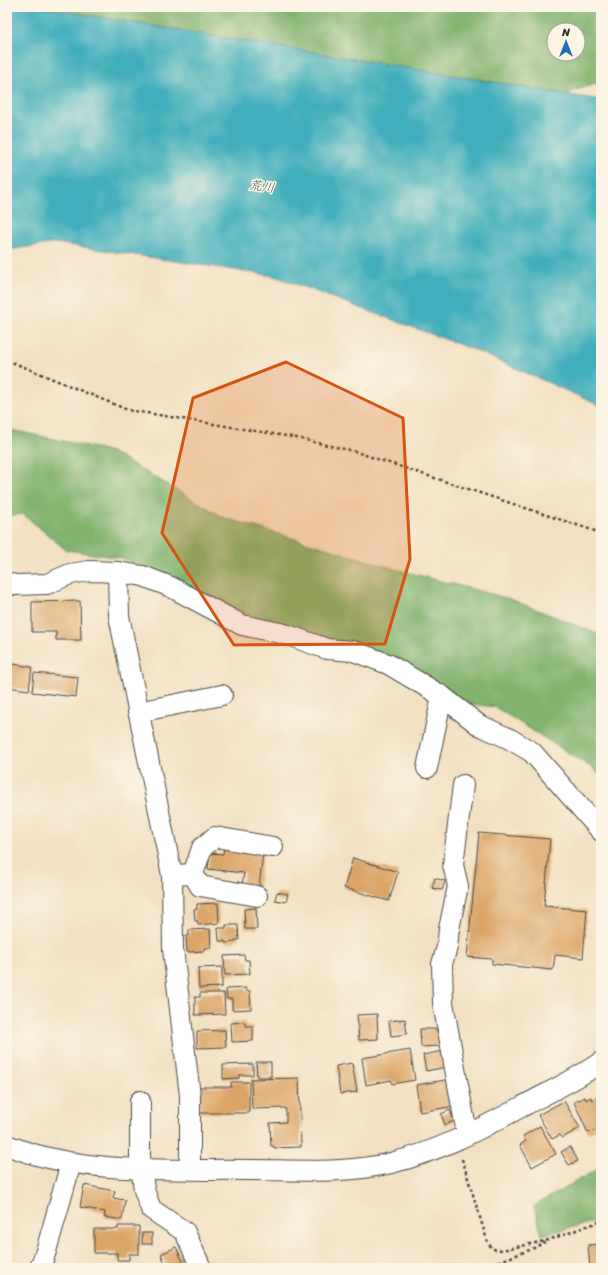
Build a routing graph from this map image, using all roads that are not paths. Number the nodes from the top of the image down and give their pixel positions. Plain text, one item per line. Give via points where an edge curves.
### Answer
1 (118, 572) junction
2 (7, 583) edge
3 (222, 695) dead end
4 (442, 696) junction
5 (138, 712) junction
6 (427, 768) dead end
7 (463, 784) dead end
8 (601, 831) edge
9 (273, 847) dead end
10 (193, 874) junction
11 (172, 875) junction
12 (257, 896) dead end
13 (601, 1062) edge
14 (140, 1102) dead end
15 (461, 1137) junction
16 (7, 1145) edge
17 (71, 1163) junction
18 (190, 1169) junction
19 (142, 1170) junction
20 (40, 1268) edge
21 (202, 1268) edge

1 - 2 street via 70,574 47,584
1 - 4 street via 143,576 171,586 242,625 285,634 327,649 353,651 388,664
1 - 5 street via 119,616
3 - 5 street
4 - 6 street
4 - 8 street via 479,725 532,752
5 - 11 street
7 - 15 street via 453,865 458,886 442,964 443,1003
9 - 10 street via 215,837 202,848
10 - 11 street
10 - 12 street via 200,886
11 - 18 street via 173,949 190,1096
13 - 15 street via 584,1074
14 - 19 street
15 - 18 street via 435,1150 390,1163 344,1170
16 - 17 street
17 - 19 street
17 - 20 street
18 - 19 street
19 - 21 street via 144,1190 151,1209 185,1232

